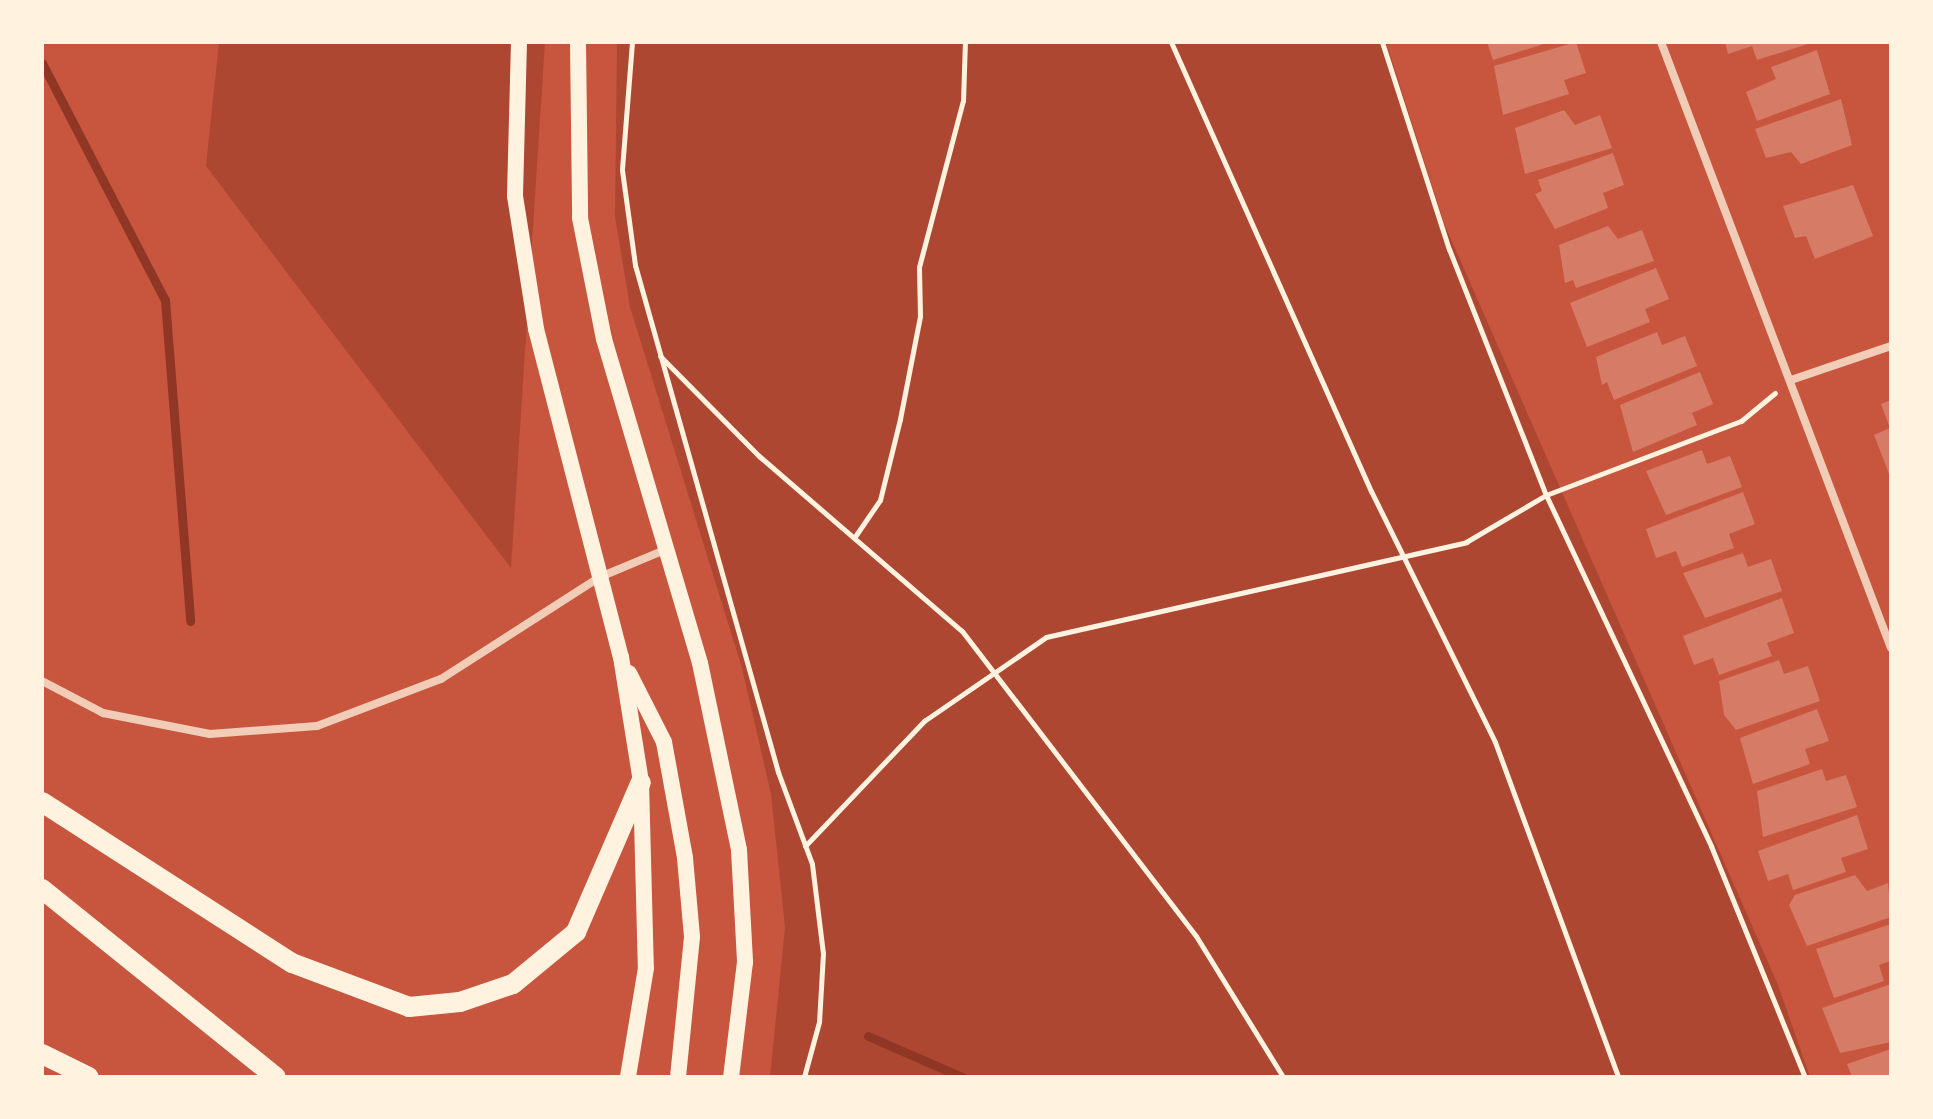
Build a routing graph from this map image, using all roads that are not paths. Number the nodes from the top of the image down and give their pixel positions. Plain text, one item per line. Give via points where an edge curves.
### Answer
1 (519, 42) edge
2 (578, 42) edge
3 (1661, 42) edge
4 (1891, 346) edge
5 (1791, 380) junction
6 (667, 548) junction
7 (600, 577) junction
8 (1891, 648) edge
9 (621, 657) junction
10 (42, 681) edge
11 (641, 782) junction
12 (42, 802) edge
13 (42, 889) edge
14 (42, 1054) edge
15 (89, 1077) edge
16 (276, 1077) edge
17 (628, 1077) edge
18 (678, 1077) edge
19 (731, 1077) edge

1 - 7 main road via 515,196 536,329
2 - 6 main road via 580,218 604,339
3 - 5 street
4 - 5 street
5 - 8 street
6 - 7 street
6 - 19 main road via 739,850 745,962
7 - 9 main road
7 - 10 street via 441,679 317,726 210,734 103,713
9 - 11 main road
9 - 18 main road via 664,742 685,858 692,937
11 - 12 main road via 576,932 513,984 460,1002 409,1007 292,963
11 - 17 main road via 646,968
13 - 16 main road
14 - 15 main road

